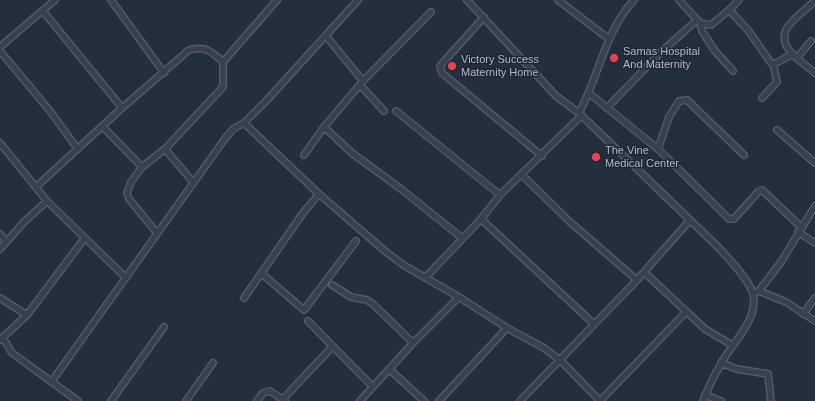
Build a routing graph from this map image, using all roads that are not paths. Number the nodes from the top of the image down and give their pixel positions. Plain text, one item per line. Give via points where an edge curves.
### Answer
1 (55, 0) edge
2 (112, 0) edge
3 (277, 0) edge
4 (358, 0) edge
5 (467, 0) edge
6 (558, 0) edge
7 (634, 0) edge
8 (679, 0) edge
9 (739, 0) edge
10 (815, 1) edge
11 (730, 10) junction
12 (43, 11) junction
13 (431, 12) dead end
14 (484, 17) junction
15 (699, 22) junction
16 (326, 36) junction
17 (609, 39) junction
18 (811, 41) dead end
19 (0, 47) edge
20 (0, 51) edge
21 (795, 56) junction
22 (223, 62) junction
23 (773, 63) junction
24 (734, 71) dead end
25 (164, 73) junction
26 (815, 73) edge
27 (362, 83) junction
28 (590, 94) junction
29 (762, 98) dead end
30 (122, 108) junction
31 (607, 108) junction
32 (384, 111) dead end
33 (396, 111) dead end
34 (580, 114) junction
35 (244, 123) junction
36 (102, 126) junction
37 (324, 127) junction
38 (777, 130) dead end
39 (0, 143) edge
40 (77, 148) junction
41 (165, 148) junction
42 (658, 149) junction
43 (304, 155) dead end
44 (542, 156) junction
45 (744, 156) dead end
46 (815, 163) edge
47 (142, 167) junction
48 (522, 175) junction
49 (193, 182) junction
50 (36, 187) junction
51 (319, 194) junction
52 (500, 195) junction
53 (47, 200) junction
54 (815, 206) edge
55 (481, 219) junction
56 (690, 220) junction
57 (800, 230) junction
58 (157, 233) junction
59 (0, 234) edge
60 (462, 238) junction
61 (84, 239) junction
62 (6, 241) junction
63 (356, 241) dead end
64 (815, 243) edge
65 (0, 249) edge
66 (644, 272) junction
67 (261, 273) junction
68 (426, 276) junction
69 (126, 278) junction
70 (637, 280) junction
71 (332, 284) dead end
72 (756, 292) junction
73 (460, 297) junction
74 (0, 298) edge
75 (244, 298) dead end
76 (815, 298) edge
77 (686, 312) junction
78 (803, 314) junction
79 (27, 315) junction
80 (308, 321) dead end
81 (815, 321) edge
82 (594, 324) junction
83 (164, 327) dead end
84 (507, 328) junction
85 (1, 339) edge
86 (413, 343) junction
87 (732, 345) junction
88 (332, 347) junction
89 (560, 360) junction
90 (213, 363) dead end
91 (721, 363) junction
92 (389, 369) junction
93 (52, 381) junction
94 (372, 386) junction
95 (704, 398) edge
96 (76, 400) edge
97 (284, 400) edge
98 (111, 401) edge
99 (186, 401) edge
100 (257, 401) edge
101 (360, 401) edge
102 (424, 401) edge
103 (439, 401) edge
104 (520, 401) edge
105 (600, 401) edge
106 (721, 401) edge
107 (771, 401) edge

1 - 12 street
2 - 25 street
3 - 22 street
4 - 16 street
5 - 14 street
6 - 17 street
7 - 17 street via 620,17
8 - 15 street
9 - 11 street
10 - 21 street via 783,33 785,44
11 - 15 street via 711,25
11 - 23 street via 748,30 769,62
12 - 19 street
12 - 30 street
13 - 27 street
14 - 34 street via 556,96
14 - 44 street via 440,66 442,73
15 - 24 street via 706,39
15 - 31 street via 660,53
16 - 27 street
16 - 35 street
17 - 28 street
18 - 21 street
20 - 40 street
21 - 23 street
21 - 26 street
22 - 25 street via 212,52 200,48 189,50
22 - 41 street via 223,87
23 - 29 street via 777,82
25 - 30 street
27 - 32 street
27 - 37 street
28 - 31 street
28 - 34 street
30 - 36 street
31 - 42 street
33 - 52 street
34 - 44 street
34 - 56 street
35 - 49 street via 233,129
35 - 51 street
36 - 40 street
36 - 47 street
37 - 43 street
37 - 60 street via 352,153 401,188
38 - 46 street
39 - 50 street
40 - 50 street
41 - 47 street
41 - 49 street
42 - 45 street via 674,108 679,101 687,100
42 - 57 street via 728,219 734,219 762,190
44 - 48 street
47 - 58 street via 131,182 127,193 129,200
48 - 52 street
48 - 70 street
49 - 58 street
50 - 53 street
51 - 67 street
51 - 68 street via 386,252 411,270
52 - 55 street
53 - 61 street
53 - 62 street
54 - 57 street
55 - 60 street
55 - 82 street
56 - 66 street
56 - 72 street via 735,265
57 - 64 street
57 - 72 street via 773,274
58 - 69 street
59 - 62 street
60 - 68 street
61 - 69 street
61 - 79 street
62 - 65 street
63 - 67 street via 304,310
66 - 70 street
66 - 77 street
67 - 75 street
68 - 73 street
69 - 93 street
70 - 82 street
71 - 86 street via 351,297 373,304
72 - 78 street via 786,302
72 - 87 street via 749,320
73 - 84 street
73 - 86 street
74 - 79 street
76 - 78 street
77 - 87 street via 705,329
77 - 105 street
78 - 81 street
79 - 85 street
80 - 88 street
82 - 89 street
83 - 98 street
84 - 89 street via 544,348
84 - 103 street
85 - 93 street via 12,353
86 - 92 street
87 - 91 street
88 - 94 street
88 - 97 street
89 - 104 street
89 - 105 street
90 - 99 street
91 - 95 street
91 - 107 street via 737,369 768,374
92 - 94 street
92 - 102 street
93 - 96 street
94 - 101 street
95 - 106 street
97 - 100 street via 270,391 262,393

